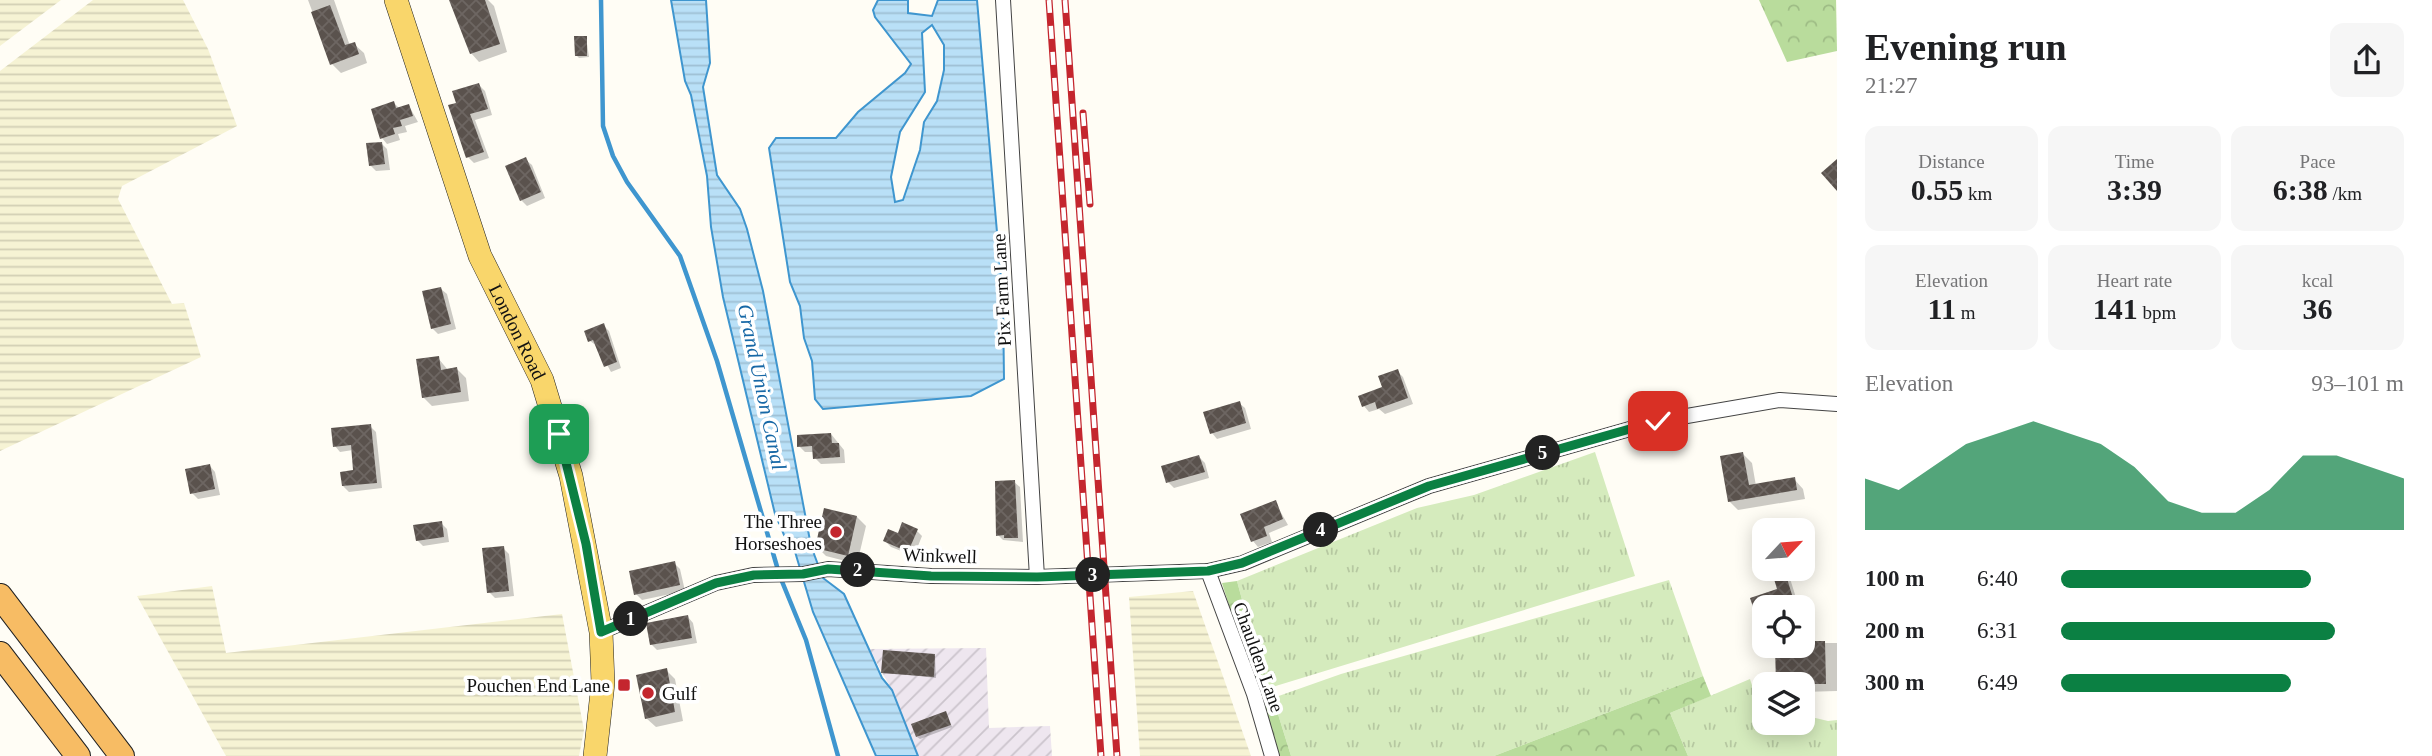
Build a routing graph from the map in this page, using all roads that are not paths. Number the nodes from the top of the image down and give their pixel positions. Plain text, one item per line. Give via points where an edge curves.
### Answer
1 (396, 0) edge
2 (1003, 0) edge
3 (1837, 404) edge
4 (1208, 571) junction
5 (1037, 577) junction
6 (0, 596) edge
7 (601, 632) junction
8 (0, 654) edge
9 (78, 756) edge
10 (122, 756) edge
11 (596, 756) edge
12 (1272, 756) edge

1 - 7 main road, London Road via 480,256 542,380 586,544
2 - 5 street, Pix Farm Lane
3 - 4 street via 1780,400 1658,421 1429,486 1242,563
4 - 5 street
4 - 12 street, Chaulden Lane
5 - 7 street, Winkwell via 828,569 769,575 716,583
6 - 10 highway
7 - 11 main road, London Road via 603,683
8 - 9 highway

